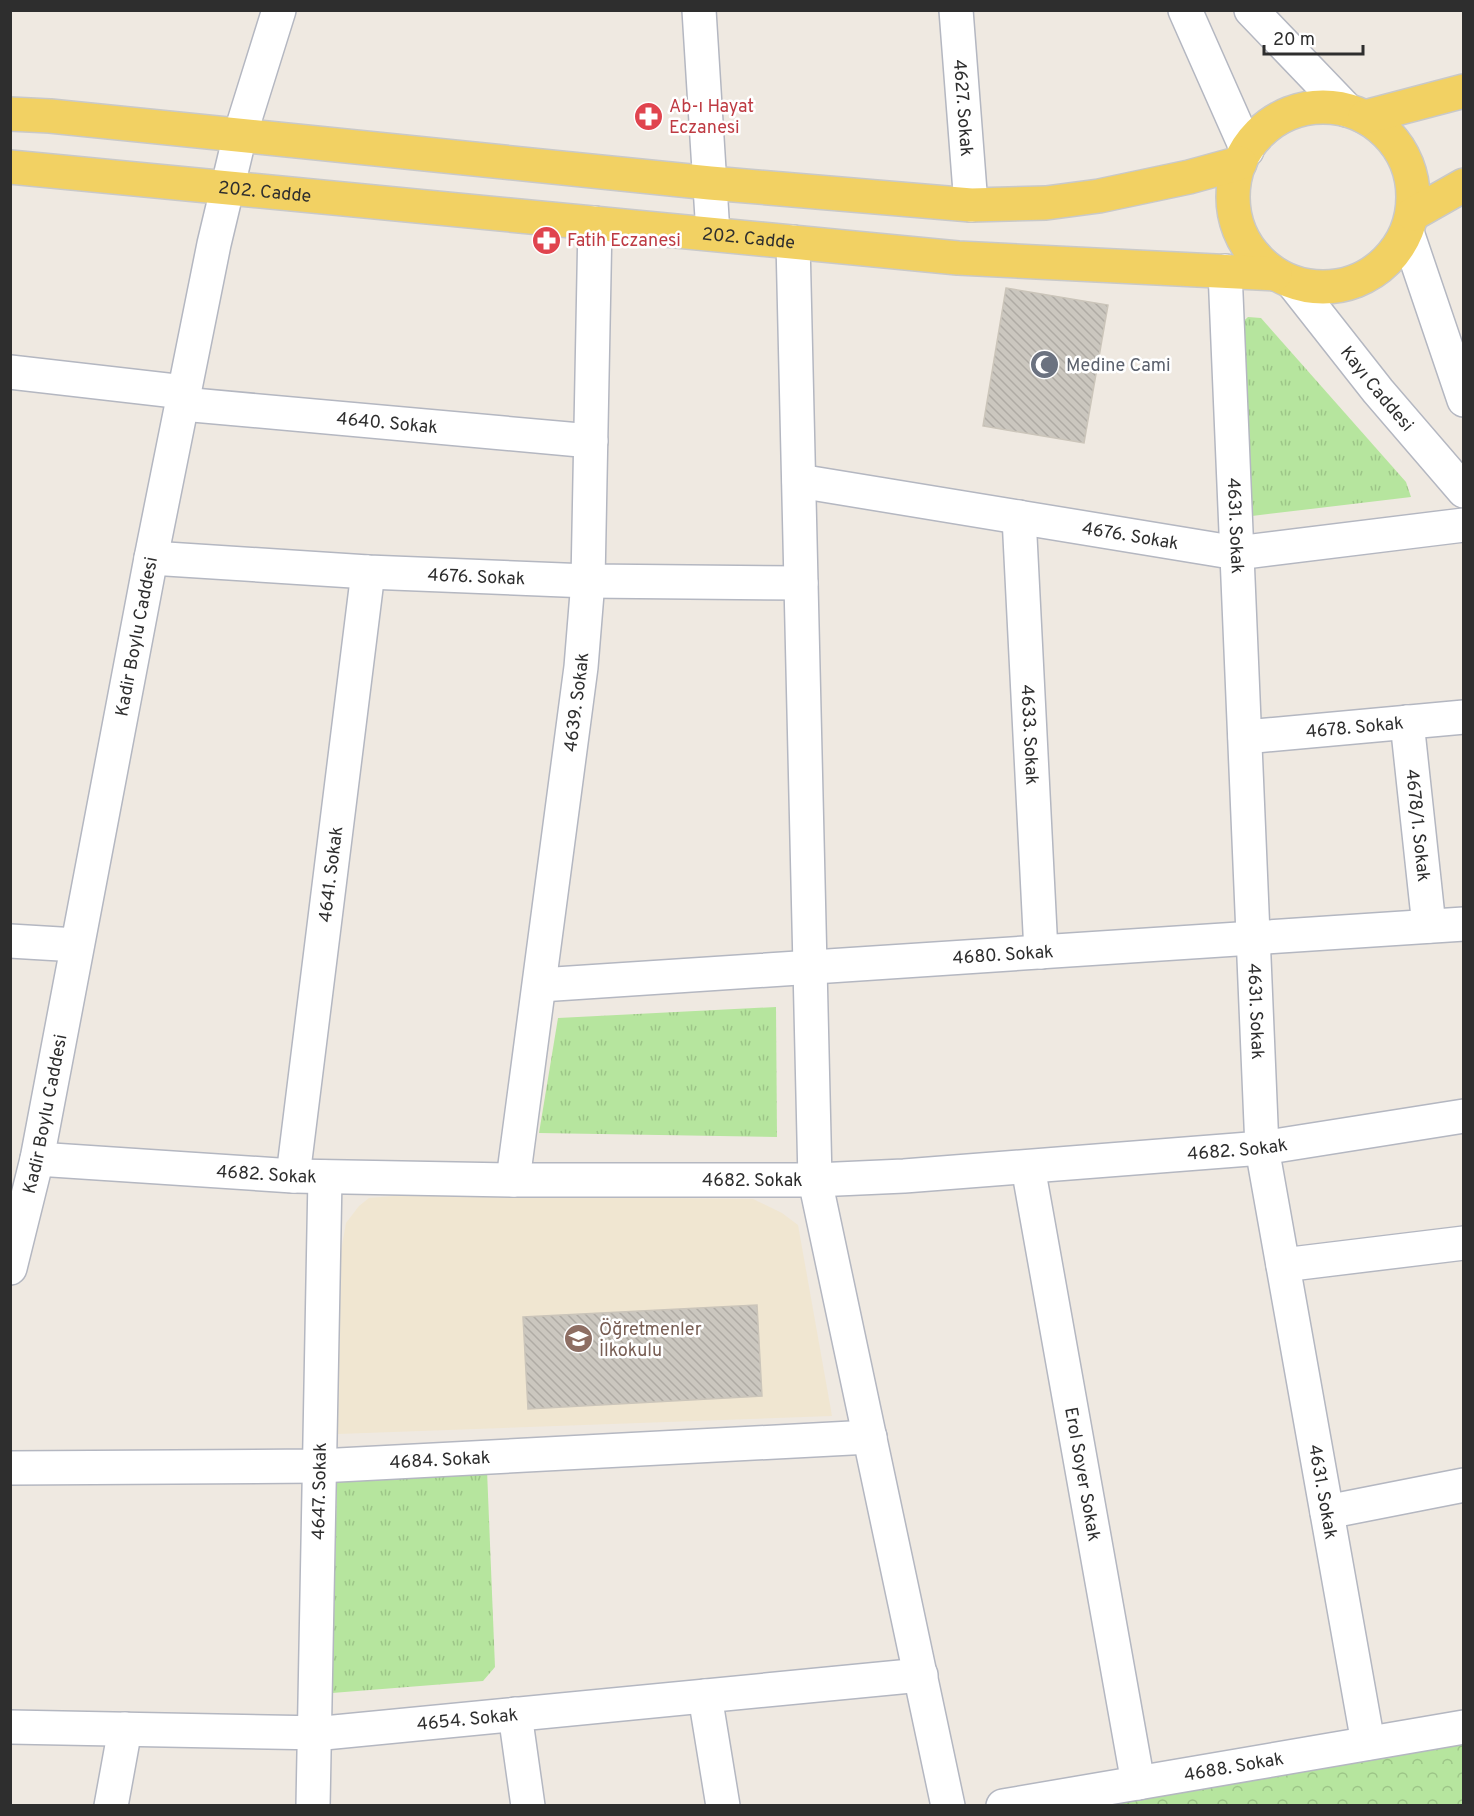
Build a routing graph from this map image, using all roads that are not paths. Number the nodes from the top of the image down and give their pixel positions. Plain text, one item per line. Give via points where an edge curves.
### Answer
1 (279, 10) edge
2 (699, 10) edge
3 (956, 10) edge
4 (1185, 10) edge
5 (1251, 10) edge
6 (1464, 91) edge
7 (1356, 113) junction
8 (10, 114) edge
9 (240, 135) junction
10 (1243, 157) junction
11 (10, 167) edge
12 (710, 183) junction
13 (1464, 185) edge
14 (226, 187) junction
15 (971, 205) junction
16 (595, 223) junction
17 (1410, 223) junction
18 (713, 234) junction
19 (793, 242) junction
20 (1225, 271) junction
21 (1284, 278) junction
22 (10, 372) edge
23 (183, 398) junction
24 (1464, 400) edge
25 (591, 441) junction
26 (799, 480) junction
27 (1464, 491) edge
28 (1019, 517) junction
29 (1464, 525) edge
30 (1237, 553) junction
31 (151, 558) junction
32 (368, 572) junction
33 (588, 581) junction
34 (801, 583) junction
35 (1464, 717) edge
36 (1407, 722) junction
37 (1245, 737) junction
38 (1464, 924) edge
39 (1429, 926) junction
40 (1253, 938) junction
41 (10, 941) edge
42 (78, 945) junction
43 (1041, 952) junction
44 (810, 967) junction
45 (540, 985) junction
46 (1464, 1116) edge
47 (1262, 1148) junction
48 (37, 1159) junction
49 (1028, 1167) junction
50 (309, 1177) junction
51 (513, 1180) junction
52 (814, 1180) junction
53 (1464, 1243) edge
54 (11, 1263) edge
55 (1283, 1265) junction
56 (870, 1437) junction
57 (319, 1466) junction
58 (10, 1467) edge
59 (1464, 1485) edge
60 (1327, 1512) junction
61 (921, 1675) junction
62 (705, 1696) junction
63 (516, 1714) junction
64 (1464, 1726) edge
65 (10, 1727) edge
66 (125, 1729) junction
67 (314, 1733) junction
68 (1368, 1743) junction
69 (1138, 1783) junction
70 (111, 1806) edge
71 (313, 1806) edge
72 (528, 1806) edge
73 (723, 1806) edge
74 (948, 1806) edge
75 (1003, 1806) edge

1 - 9 street, Kadir Boylu Caddesi
2 - 12 street
3 - 15 street, 4627. Sokak
4 - 10 street
5 - 7 street
6 - 7 main road
7 - 10 main road via 1328,107 1290,113 1257,135
7 - 17 main road via 1381,128 1405,158 1414,195
8 - 9 main road
9 - 12 main road
9 - 14 street, Kadir Boylu Caddesi
10 - 15 main road via 1146,187 1099,196
10 - 21 main road via 1233,188 1238,227 1259,261
11 - 14 main road, 202. Cadde
12 - 15 main road
12 - 18 street
13 - 17 main road
14 - 16 main road, 202. Cadde
14 - 23 street, Kadir Boylu Caddesi
16 - 18 main road, 202. Cadde
16 - 25 street, 4639. Sokak
17 - 21 main road via 1398,249 1385,264 1352,283 1312,287
17 - 24 street
18 - 19 main road, 202. Cadde
19 - 20 main road, 202. Cadde via 958,258
19 - 26 street
20 - 21 main road, 202. Cadde
20 - 30 street, 4631. Sokak
21 - 27 street, Kayı Caddesi
22 - 23 street, 4640. Sokak
23 - 25 street, 4640. Sokak
23 - 31 street, Kadir Boylu Caddesi
25 - 33 street, 4639. Sokak
26 - 28 street, 4676. Sokak
26 - 34 street
28 - 30 street, 4676. Sokak
28 - 43 street, 4633. Sokak
29 - 30 street, 4676. Sokak
30 - 37 street, 4631. Sokak
31 - 32 street, 4676. Sokak
31 - 42 street, Kadir Boylu Caddesi
32 - 33 street, 4676. Sokak
32 - 50 street, 4641. Sokak
33 - 34 street, 4676. Sokak
33 - 45 street, 4639. Sokak via 580,678
34 - 44 street
35 - 36 street, 4678. Sokak
36 - 37 street, 4678. Sokak
36 - 39 street, 4678/1. Sokak
37 - 40 street, 4631. Sokak
38 - 39 street, 4680. Sokak
39 - 40 street, 4680. Sokak
40 - 43 street, 4680. Sokak
40 - 47 street, 4631. Sokak
41 - 42 street
42 - 48 street, Kadir Boylu Caddesi
43 - 44 street, 4680. Sokak
44 - 45 street, 4680. Sokak
44 - 52 street
45 - 51 street, 4639. Sokak
46 - 47 street, 4682. Sokak
47 - 49 street, 4682. Sokak
47 - 55 street, 4631. Sokak
48 - 50 street, 4682. Sokak
48 - 54 street, Kadir Boylu Caddesi
49 - 52 street, 4682. Sokak
49 - 69 street, Erol Soyer Sokak
50 - 51 street, 4682. Sokak
50 - 57 street, 4647. Sokak
51 - 52 street, 4682. Sokak
52 - 56 street
53 - 55 street
55 - 60 street, 4631. Sokak
56 - 57 street, 4684. Sokak
56 - 61 street
57 - 58 street, 4684. Sokak
57 - 67 street, 4647. Sokak
59 - 60 street
60 - 68 street, 4631. Sokak
61 - 62 street, 4654. Sokak
61 - 74 street
62 - 63 street, 4654. Sokak
62 - 73 street
63 - 67 street, 4654. Sokak
63 - 72 street
64 - 68 street, 4688. Sokak
65 - 66 street, 4654. Sokak
66 - 67 street, 4654. Sokak
66 - 70 street
67 - 71 street, 4647. Sokak
68 - 69 street, 4688. Sokak
69 - 75 street, 4688. Sokak

